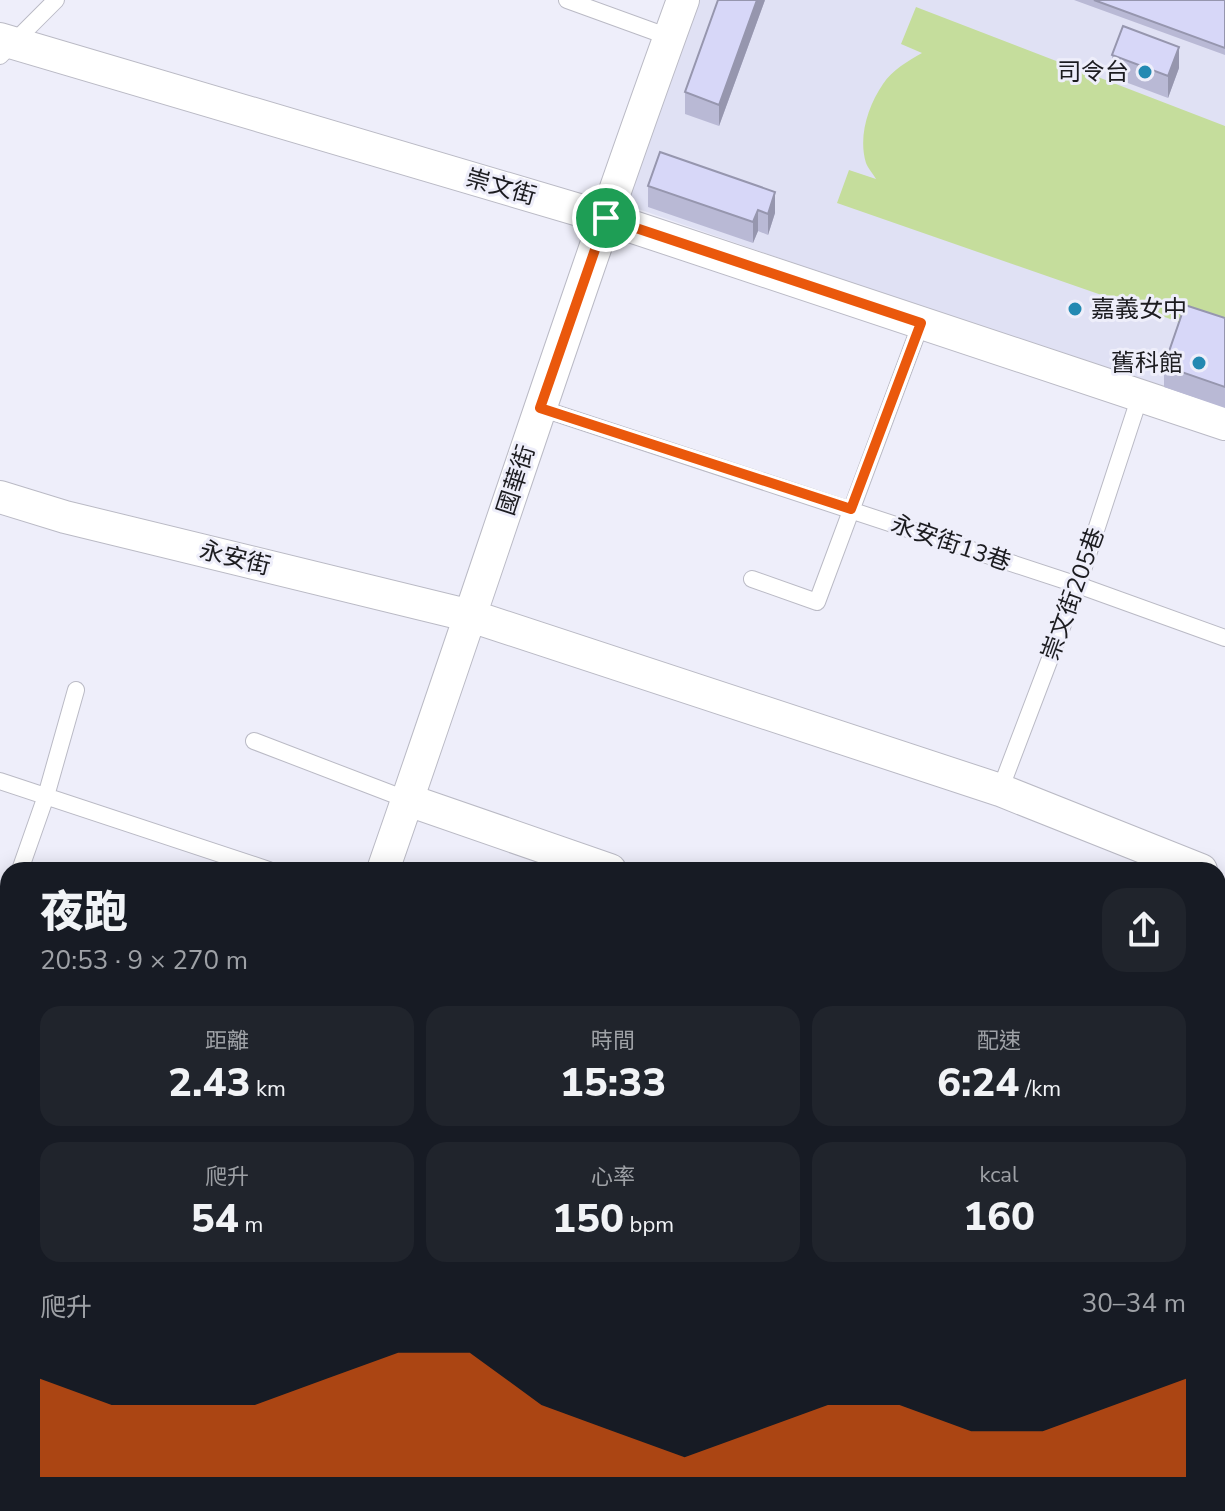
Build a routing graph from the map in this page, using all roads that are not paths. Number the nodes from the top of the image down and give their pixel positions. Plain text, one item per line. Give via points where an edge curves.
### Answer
1 (56, 0) edge
2 (567, 0) edge
3 (683, 0) edge
4 (669, 37) junction
5 (4, 46) edge
6 (606, 218) junction
7 (921, 323) junction
8 (1140, 396) junction
9 (540, 408) junction
10 (1225, 424) edge
11 (0, 497) edge
12 (851, 509) junction
13 (752, 579) dead end
14 (1078, 585) junction
15 (471, 616) junction
16 (1225, 638) edge
17 (76, 690) dead end
18 (254, 741) dead end
19 (0, 781) edge
20 (1000, 790) junction
21 (46, 796) junction
22 (408, 800) junction
23 (23, 862) edge
24 (245, 862) edge
25 (386, 862) edge
26 (587, 862) edge
27 (1181, 862) edge

1 - 5 lane
2 - 4 lane
3 - 4 street, 國華街
4 - 6 street, 國華街
5 - 6 street, 崇文街
6 - 7 street, 崇文街
6 - 9 street, 國華街
7 - 8 street, 崇文街
7 - 12 lane
8 - 10 street, 崇文街
8 - 14 lane, 崇文街205巷
9 - 12 lane, 永安街13巷
9 - 15 street, 國華街
11 - 15 street, 永安街
12 - 13 lane via 817,602
12 - 14 lane, 永安街13巷
14 - 16 lane, 永安街13巷
14 - 20 lane, 崇文街205巷
15 - 20 street, 永安街
15 - 22 street, 國華街
17 - 21 lane
18 - 22 lane
19 - 21 lane
20 - 27 street, 永安街
21 - 23 lane
21 - 24 lane
22 - 25 street, 國華街
22 - 26 street

